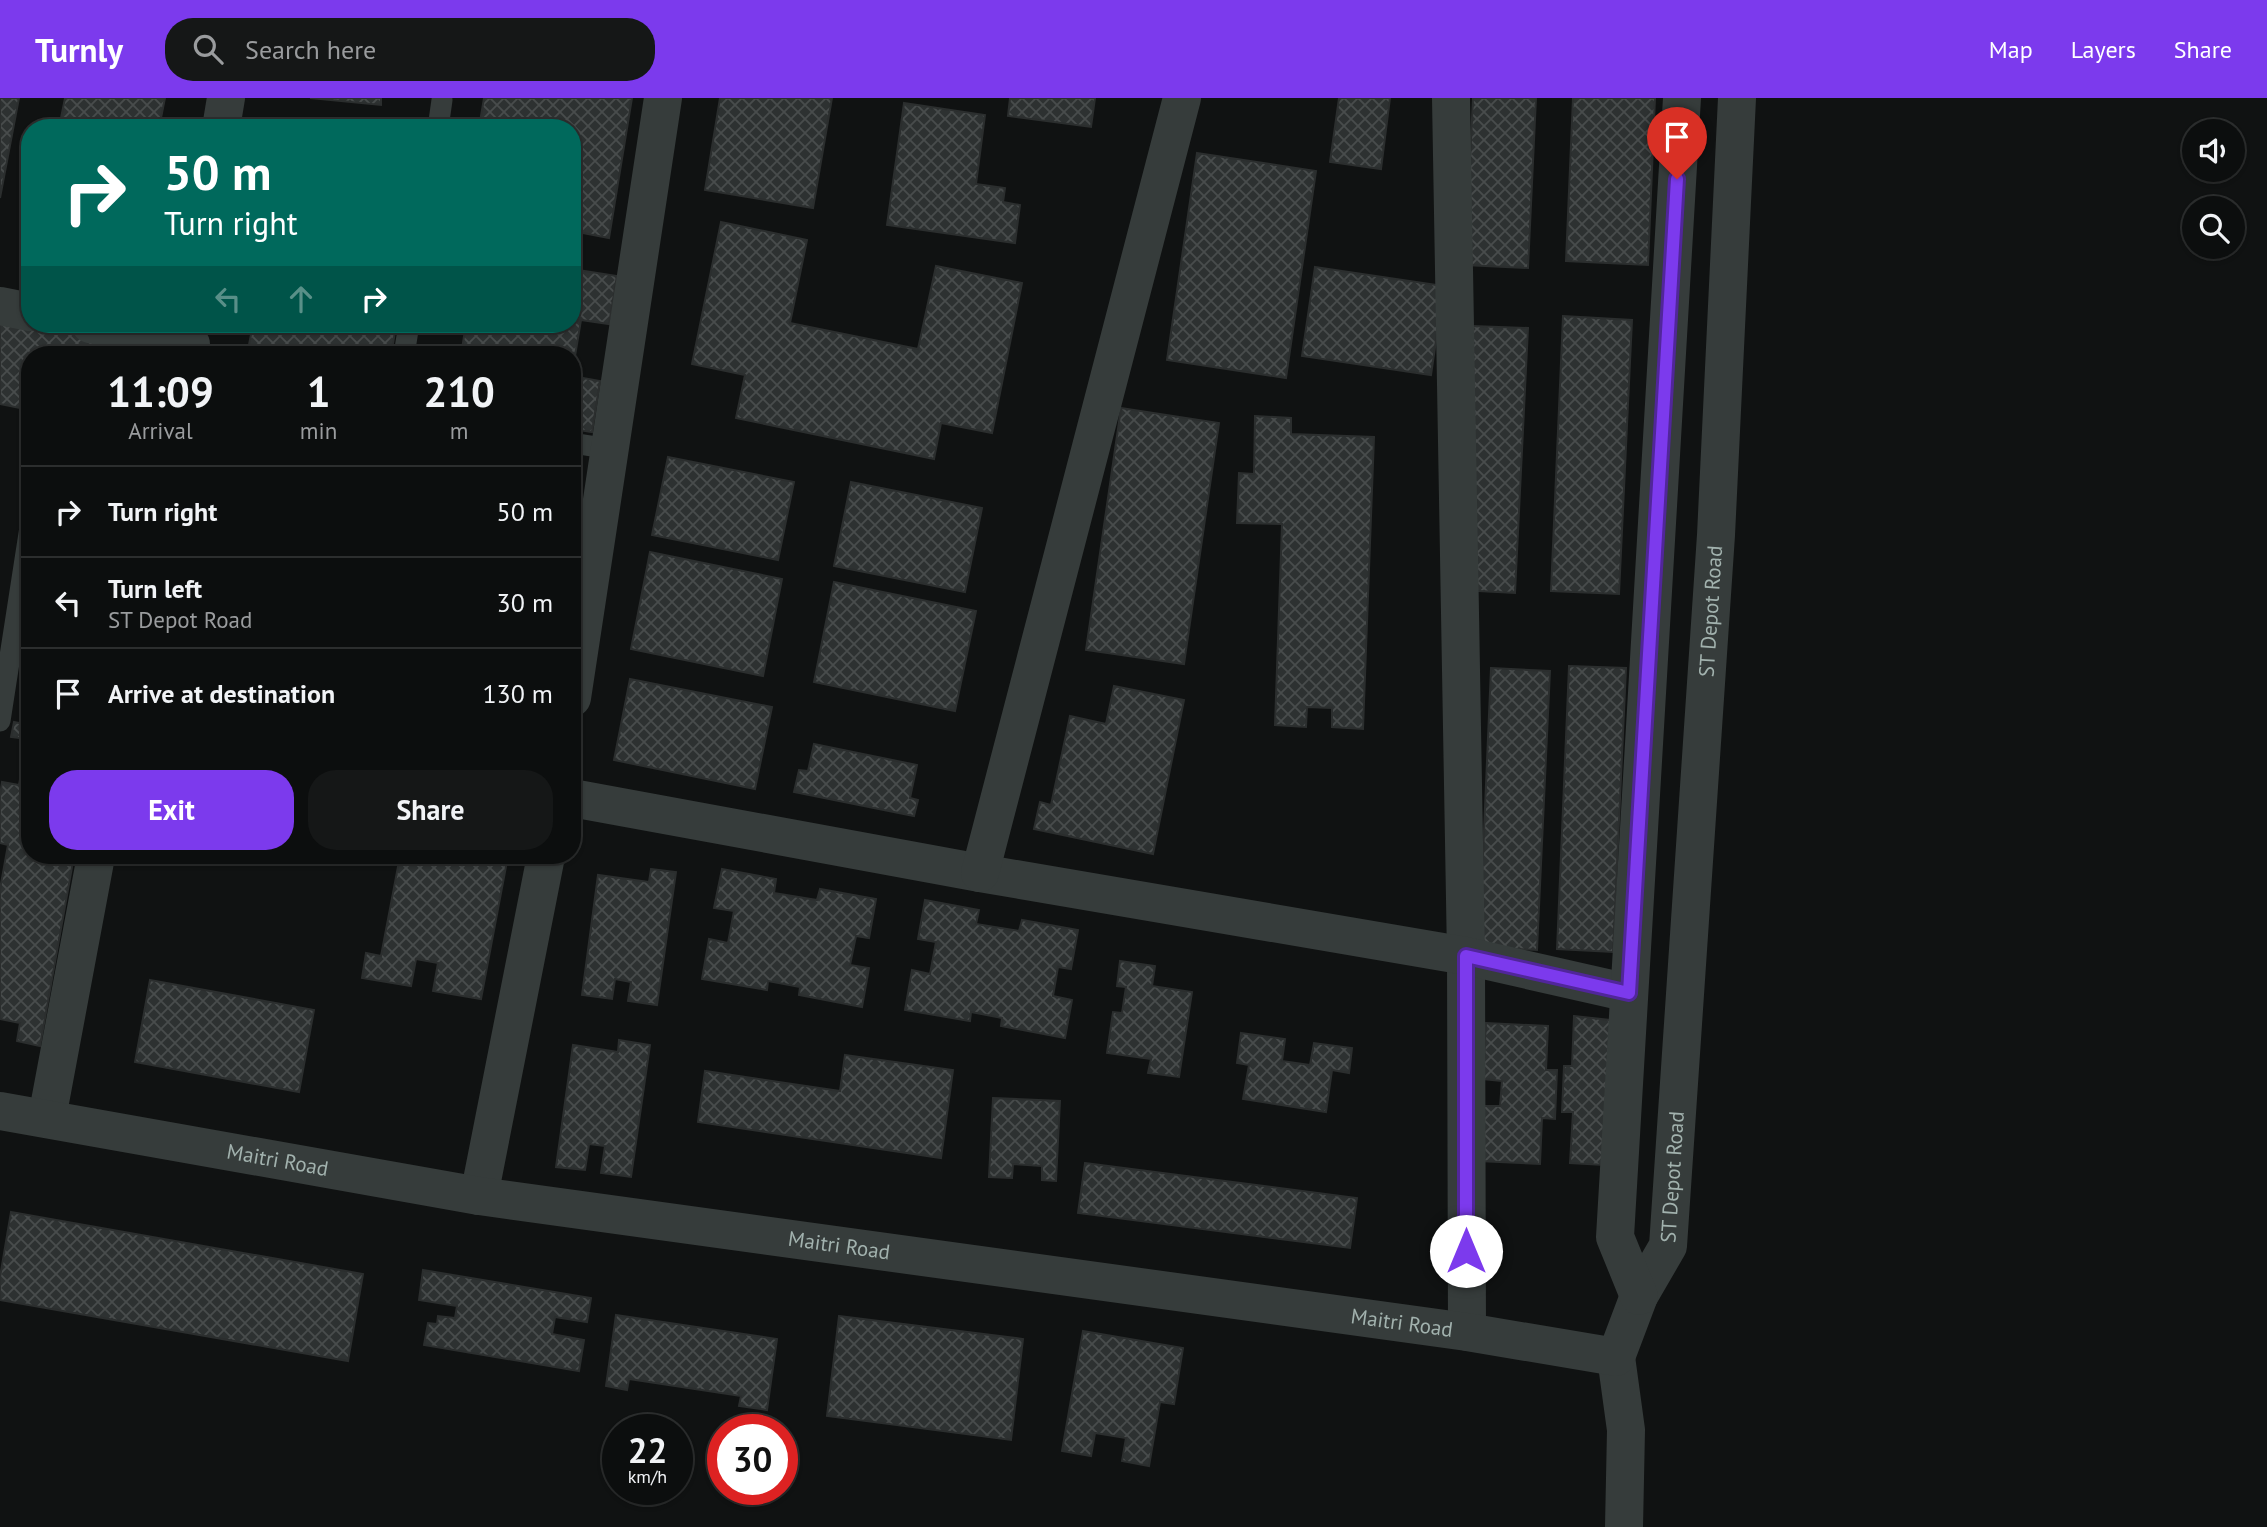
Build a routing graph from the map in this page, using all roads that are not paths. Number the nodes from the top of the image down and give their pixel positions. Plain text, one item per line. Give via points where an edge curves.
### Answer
1 (226, 98) edge
2 (663, 98) edge
3 (1182, 98) edge
4 (1451, 98) edge
5 (1682, 98) edge
6 (1737, 98) edge
7 (442, 100) edge
8 (223, 119) edge
9 (439, 119) edge
10 (0, 306) edge
11 (21, 310) edge
12 (144, 333) edge
13 (192, 341) edge
14 (581, 444) edge
15 (610, 449) junction
16 (21, 585) edge
17 (581, 639) edge
18 (0, 721) edge
19 (581, 800) edge
20 (95, 864) edge
21 (544, 864) edge
22 (980, 873) junction
23 (1466, 956) junction
24 (1629, 993) junction
25 (0, 1111) edge
26 (47, 1118) junction
27 (479, 1196) junction
28 (1639, 1296) junction
29 (1467, 1332) junction
30 (1615, 1357) junction
31 (1623, 1527) edge

1 - 8 street
2 - 15 street
3 - 22 street
4 - 23 street
5 - 24 street
6 - 28 street, ST Depot Road via 1716,535 1668,1246
7 - 9 lane
10 - 11 street
12 - 13 street
14 - 15 lane
15 - 17 street
16 - 18 lane
19 - 22 street
20 - 26 street
21 - 27 street
22 - 23 street
23 - 24 street
23 - 29 street
24 - 28 street via 1615,1237
25 - 26 street, Maitri Road
26 - 27 street, Maitri Road
27 - 29 street, Maitri Road
28 - 30 street
29 - 30 street, Maitri Road
30 - 31 street via 1626,1430

